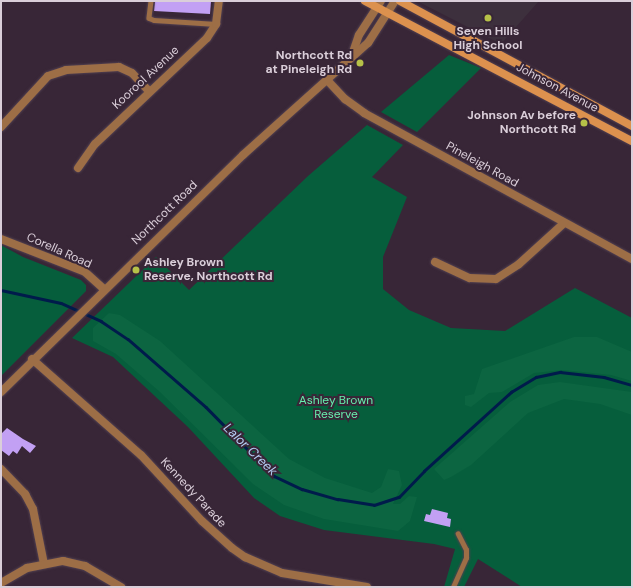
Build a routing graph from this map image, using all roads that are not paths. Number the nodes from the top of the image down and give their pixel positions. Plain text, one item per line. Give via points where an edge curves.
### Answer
1 (151, 1) edge
2 (219, 1) edge
3 (365, 1) edge
4 (395, 1) edge
5 (400, 1) edge
6 (379, 4) edge
7 (388, 12) junction
8 (216, 24) junction
9 (351, 56) junction
10 (328, 81) junction
11 (149, 90) junction
12 (632, 126) edge
13 (1, 127) edge
14 (632, 141) edge
15 (78, 168) dead end
16 (564, 223) junction
17 (1, 239) edge
18 (632, 259) edge
19 (435, 262) dead end
20 (104, 289) junction
21 (32, 359) junction
22 (1, 392) edge
23 (1, 469) edge
24 (458, 534) dead end
25 (44, 564) junction
26 (1, 583) edge
27 (122, 587) edge
28 (367, 587) edge
29 (454, 587) edge

1 - 8 lane via 149,18 154,20
2 - 8 street, Koorool Avenue
3 - 6 main road, Johnson Avenue
4 - 7 street, Northcott Road
5 - 12 main road, Johnson Avenue
6 - 7 main road, Johnson Avenue
6 - 9 street, Northcott Road via 359,36
7 - 9 street, Northcott Road via 368,42
7 - 14 main road, Johnson Avenue
8 - 11 street, Koorool Avenue via 207,38
9 - 10 street, Northcott Road
10 - 16 street, Pineleigh Road via 345,100 364,113
10 - 20 street, Northcott Road via 243,155
11 - 13 street via 132,72 119,67 66,70 48,76
11 - 15 street, Koorool Avenue via 95,144
16 - 18 street, Pineleigh Road
16 - 19 street via 519,264 496,279 470,278
17 - 20 street, Corella Road via 85,272
20 - 21 street, Northcott Road
21 - 22 street, Northcott Road
21 - 28 street, Kennedy Parade via 141,455 202,521 246,558 282,573
23 - 25 street via 25,494 33,509
24 - 29 lane via 466,550 466,558
25 - 26 street via 17,572
25 - 27 street via 63,561 85,566

